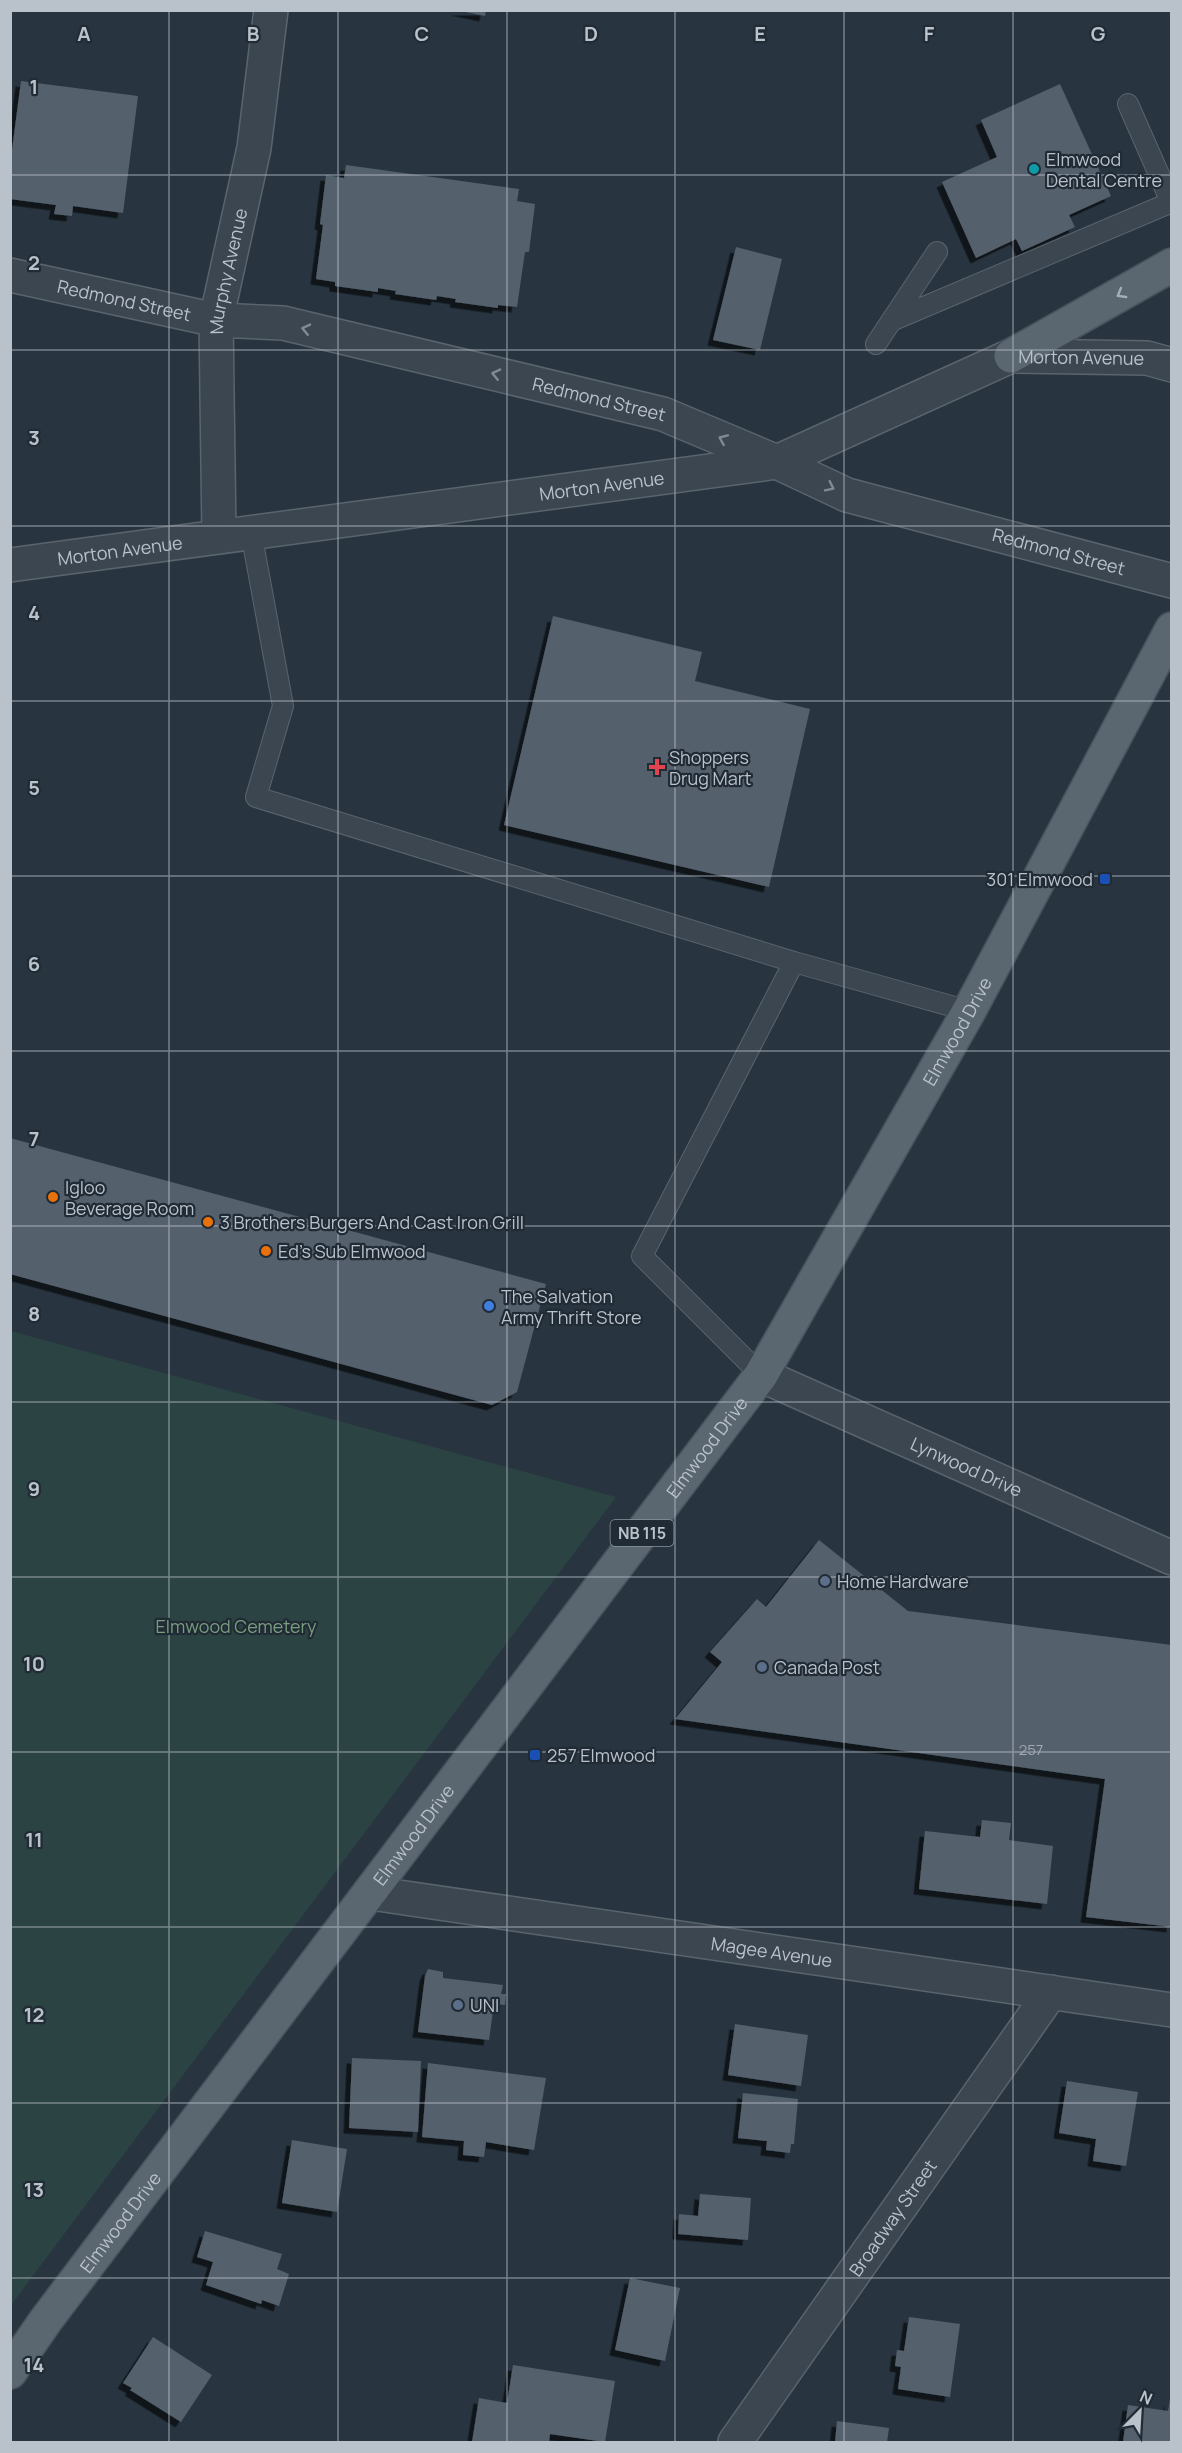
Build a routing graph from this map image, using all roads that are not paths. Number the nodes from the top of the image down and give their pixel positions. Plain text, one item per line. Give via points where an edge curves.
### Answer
1 (271, 10) edge
2 (1128, 104) dead end
3 (1171, 202) edge
4 (937, 252) dead end
5 (1172, 265) edge
6 (10, 275) edge
7 (216, 320) junction
8 (891, 321) junction
9 (876, 344) dead end
10 (1011, 356) junction
11 (1172, 365) edge
12 (777, 462) junction
13 (251, 532) junction
14 (219, 536) junction
15 (10, 565) edge
16 (1172, 581) edge
17 (1172, 629) edge
18 (794, 962) junction
19 (969, 1011) junction
20 (761, 1375) junction
21 (1172, 1557) edge
22 (371, 1893) junction
23 (1051, 1992) junction
24 (1172, 2010) edge
25 (10, 2372) edge
26 (735, 2442) edge

1 - 7 street, Murphy Avenue via 254,148
2 - 3 lane
3 - 8 lane
4 - 8 lane
5 -> 10 main road
6 - 7 street, Redmond Street
12 -> 7 street, Redmond Street via 663,414 284,323
7 - 14 street, Murphy Avenue
8 - 9 lane
10 - 11 street, Morton Avenue via 1148,358
10 - 12 street, Morton Avenue
12 - 13 street, Morton Avenue
12 -> 16 street, Redmond Street via 847,495
13 - 14 street, Morton Avenue
13 - 18 lane via 283,706 256,797
14 - 15 street, Morton Avenue
17 - 19 main road, Elmwood Drive / NB 115
18 - 19 lane
18 - 20 lane via 642,1256
19 - 20 main road, Elmwood Drive / NB 115
20 - 21 street, Lynwood Drive
20 - 22 main road, Elmwood Drive / NB 115
22 - 23 street, Magee Avenue
22 - 25 main road, Elmwood Drive / NB 115
23 - 24 street, Magee Avenue
23 - 26 street, Broadway Street

